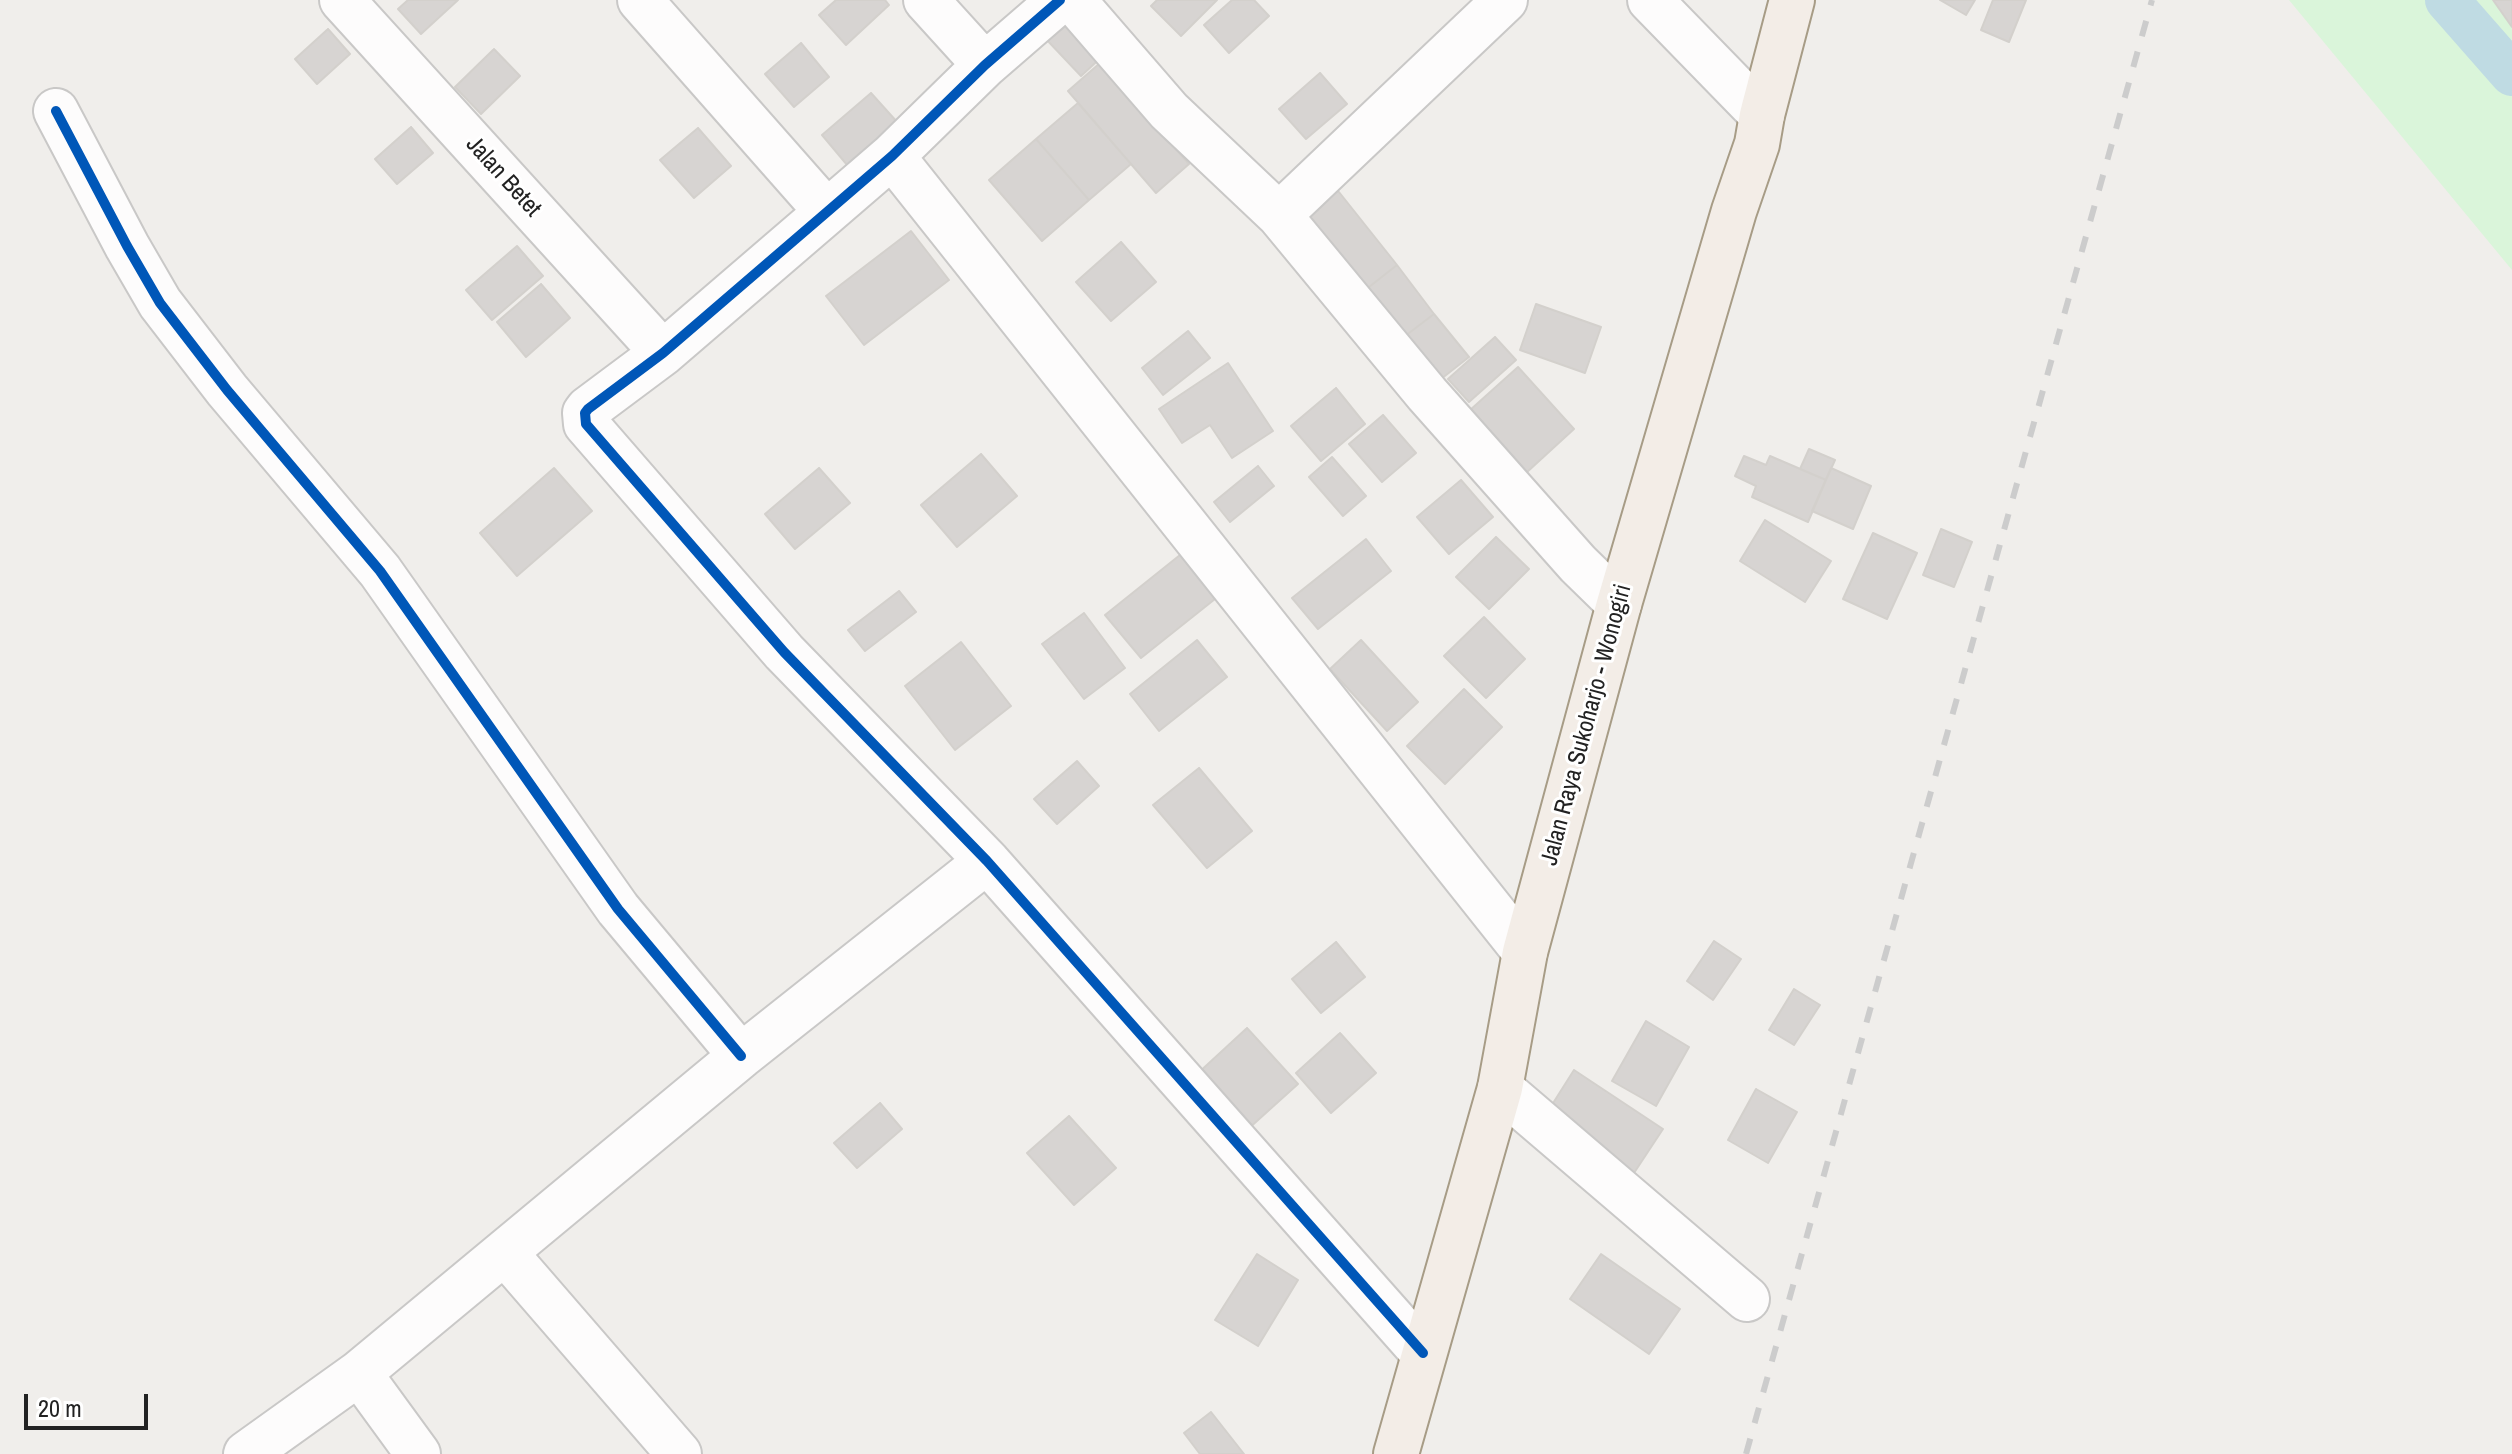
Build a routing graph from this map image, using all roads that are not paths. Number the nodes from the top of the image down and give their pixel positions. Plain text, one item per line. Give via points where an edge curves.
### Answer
1 (342, 0) edge
2 (640, 0) edge
3 (926, 0) edge
4 (1060, 0) edge
5 (1073, 0) edge
6 (1505, 0) edge
7 (1650, 0) edge
8 (1792, 0) edge
9 (985, 65) junction
10 (56, 111) dead end
11 (1762, 115) junction
12 (892, 156) junction
13 (827, 212) junction
14 (1279, 215) junction
15 (663, 353) junction
16 (1619, 604) junction
17 (987, 861) junction
18 (1525, 952) junction
19 (741, 1056) junction
20 (1500, 1088) junction
21 (505, 1253) junction
22 (1747, 1299) dead end
23 (1423, 1353) junction
24 (359, 1373) junction
25 (246, 1454) edge
26 (418, 1454) edge
27 (679, 1454) edge
28 (1396, 1454) edge

1 - 15 street, Jalan Betet
2 - 13 street
3 - 9 street
4 - 9 street
5 - 14 street via 1169,111
6 - 14 street
7 - 11 street
8 - 11 main road, Jalan Raya Sukoharjo - Wonogiri
9 - 12 street
10 - 19 street via 160,303 380,571 618,909
11 - 16 main road, Jalan Raya Sukoharjo - Wonogiri
12 - 13 street
12 - 18 street
13 - 15 street
14 - 16 street via 1427,394
15 - 17 street via 588,409 586,424 784,652
16 - 18 main road, Jalan Raya Sukoharjo - Wonogiri
17 - 19 street
17 - 23 street
18 - 20 main road, Jalan Raya Sukoharjo - Wonogiri
19 - 21 street
20 - 22 street
20 - 23 main road, Jalan Raya Sukoharjo - Wonogiri
21 - 24 street
21 - 27 street
23 - 28 main road, Jalan Raya Sukoharjo - Wonogiri
24 - 25 street
24 - 26 street

